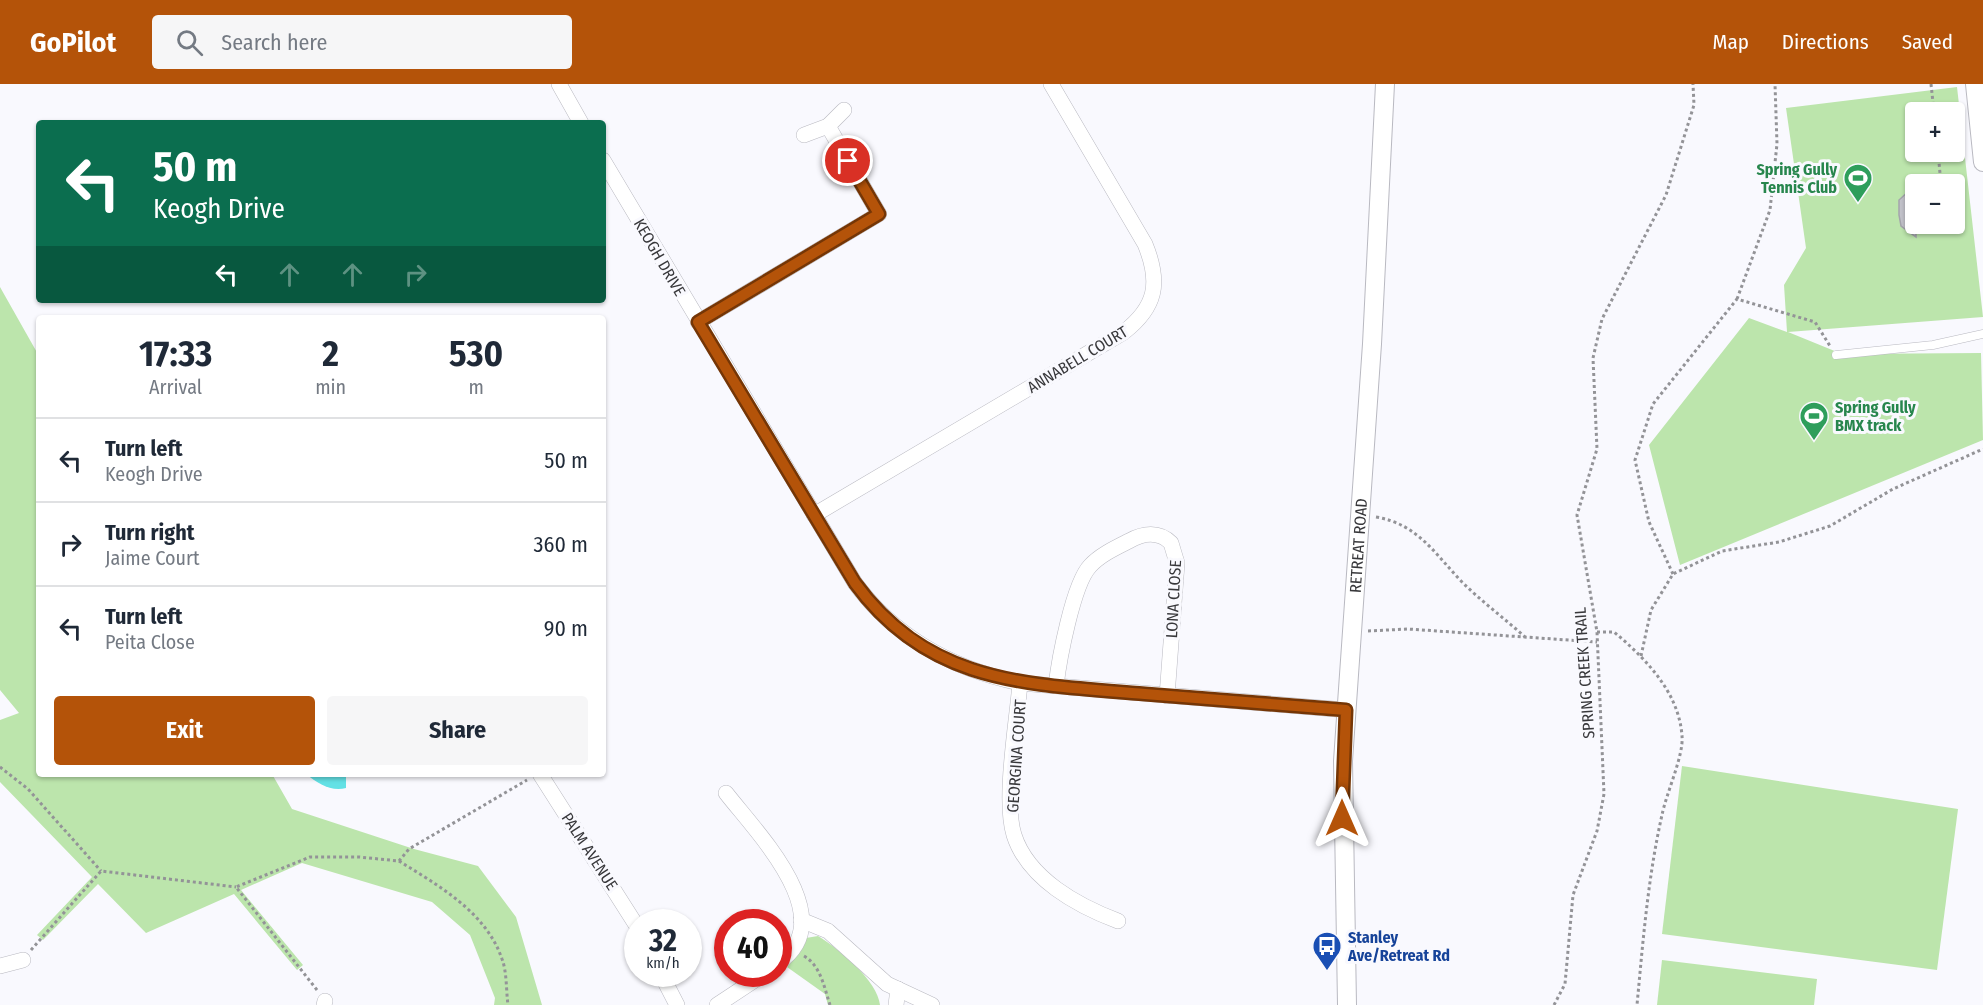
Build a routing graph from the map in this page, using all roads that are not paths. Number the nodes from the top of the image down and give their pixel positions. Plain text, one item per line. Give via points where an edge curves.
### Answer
1 (559, 84) edge
2 (1385, 84) edge
3 (1975, 84) edge
4 (1054, 85) edge
5 (844, 110) dead end
6 (579, 120) edge
7 (828, 126) junction
8 (804, 135) dead end
9 (1983, 162) edge
10 (606, 165) edge
11 (698, 322) junction
12 (1983, 334) edge
13 (1836, 355) road end
14 (814, 515) junction
15 (1020, 683) junction
16 (1056, 686) junction
17 (1167, 696) junction
18 (1346, 710) junction
19 (536, 777) edge
20 (726, 793) dead end
21 (625, 909) edge
22 (801, 920) junction
23 (1118, 921) dead end
24 (792, 952) edge
25 (23, 960) road end
26 (0, 966) edge
27 (668, 987) edge
28 (744, 987) edge
29 (898, 989) junction
30 (677, 1005) edge
31 (717, 1005) edge
32 (896, 1005) edge
33 (932, 1005) edge
34 (1347, 1005) edge

1 - 6 street
2 - 18 street, RETREAT ROAD via 1372,344
3 - 9 street
4 - 14 street, ANNABELL COURT via 1146,244 1154,269 1147,310 1124,332
5 - 7 street
7 - 8 street
7 - 11 street via 879,214
10 - 11 street, KEOGH DRIVE
11 - 14 street, KEOGH DRIVE
12 - 13 lane via 1933,345
14 - 15 street, KEOGH DRIVE via 855,583 892,625 943,658
15 - 16 street, KEOGH DRIVE
15 - 23 street, GEORGINA COURT via 1010,807 1014,835 1027,859 1055,887 1076,902
16 - 17 street, KEOGH DRIVE
16 - 17 street, LONA CLOSE via 1081,580 1088,568 1135,537 1155,534 1171,543 1177,563
17 - 18 street, KEOGH DRIVE
18 - 34 street, RETREAT ROAD via 1342,818
19 - 21 street, PALM AVENUE
20 - 22 street via 789,877 799,901
22 - 24 street via 799,942
22 - 29 street via 828,931 878,977
25 - 26 street
27 - 30 street
28 - 31 street
29 - 32 street
29 - 33 street

